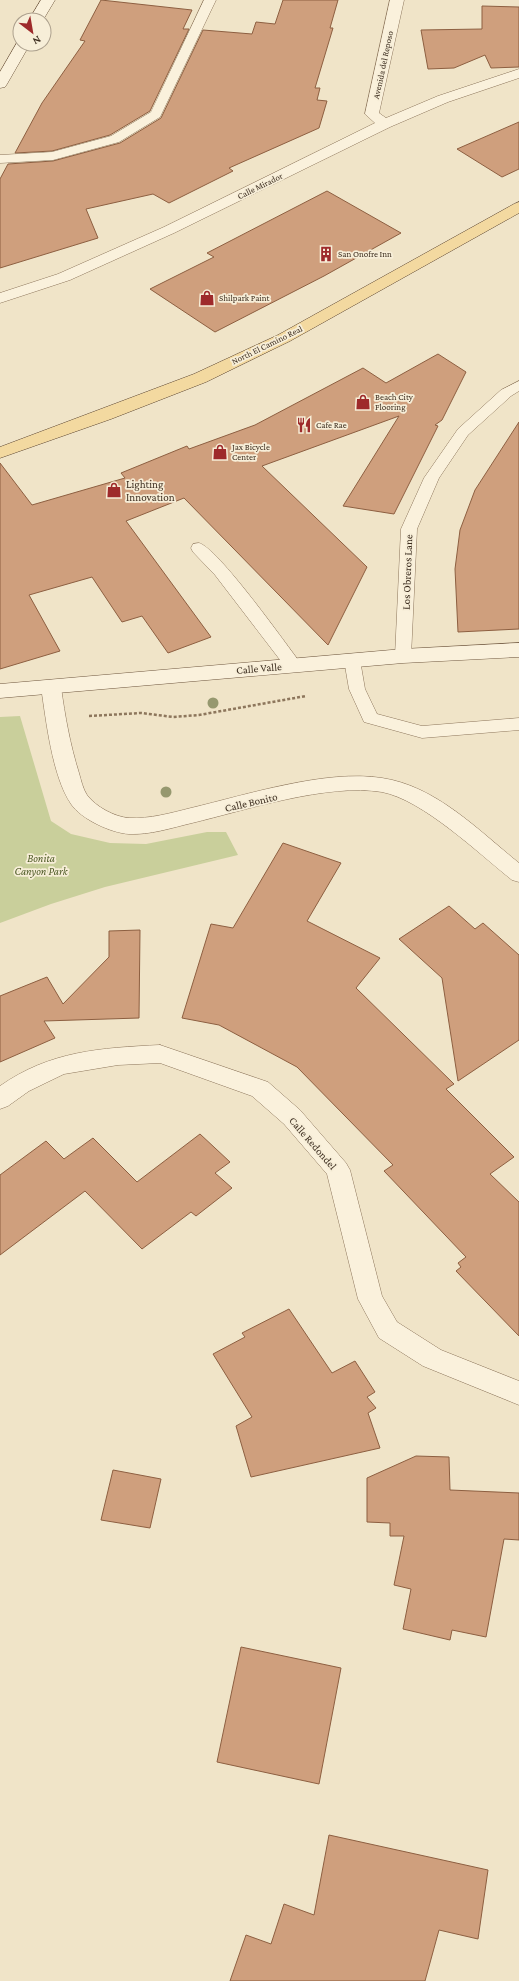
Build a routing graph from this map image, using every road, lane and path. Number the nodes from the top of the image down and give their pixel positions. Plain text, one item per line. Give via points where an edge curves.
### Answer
1 (48, 0) edge
2 (210, 0) edge
3 (397, 0) edge
4 (41, 12) edge
5 (18, 52) edge
6 (519, 73) edge
7 (0, 84) edge
8 (385, 124) junction
9 (0, 159) edge
10 (519, 208) edge
11 (0, 298) edge
12 (519, 386) edge
13 (0, 453) edge
14 (199, 548) dead end
15 (519, 650) edge
16 (403, 656) junction
17 (352, 660) junction
18 (293, 665) junction
19 (357, 685) junction
20 (51, 687) junction
21 (0, 692) edge
22 (54, 717) junction
23 (519, 724) edge
24 (519, 874) edge
25 (0, 1099) edge
26 (519, 1394) edge

1 - 4 street
2 - 9 lane via 156,114 115,139 53,156
3 - 8 street, Avenida del Reposo via 372,114
5 - 7 street
6 - 8 street, Calle Mirador via 443,99
8 - 11 street, Calle Mirador via 169,230 64,277
10 - 13 main road, North El Camino Real via 249,355 200,378
12 - 16 lane, Los Obreros Lane via 506,393 463,432 432,478 409,529
14 - 18 lane via 221,571
15 - 16 street, Calle Valle
16 - 17 street, Calle Valle
17 - 18 street, Calle Valle
17 - 19 lane
18 - 20 street, Calle Valle
19 - 22 path via 199,715 173,717 141,713
19 - 23 lane via 370,718 422,732
20 - 21 street, Calle Valle
20 - 22 street, Calle Bonito
22 - 24 street, Calle Bonito via 79,800 106,820 128,826 155,824 308,788 358,783 382,785 405,791 432,805
25 - 26 street, Calle Redondel via 21,1084 61,1065 118,1056 160,1054 260,1089 292,1117 338,1170 370,1299 388,1330 432,1358

